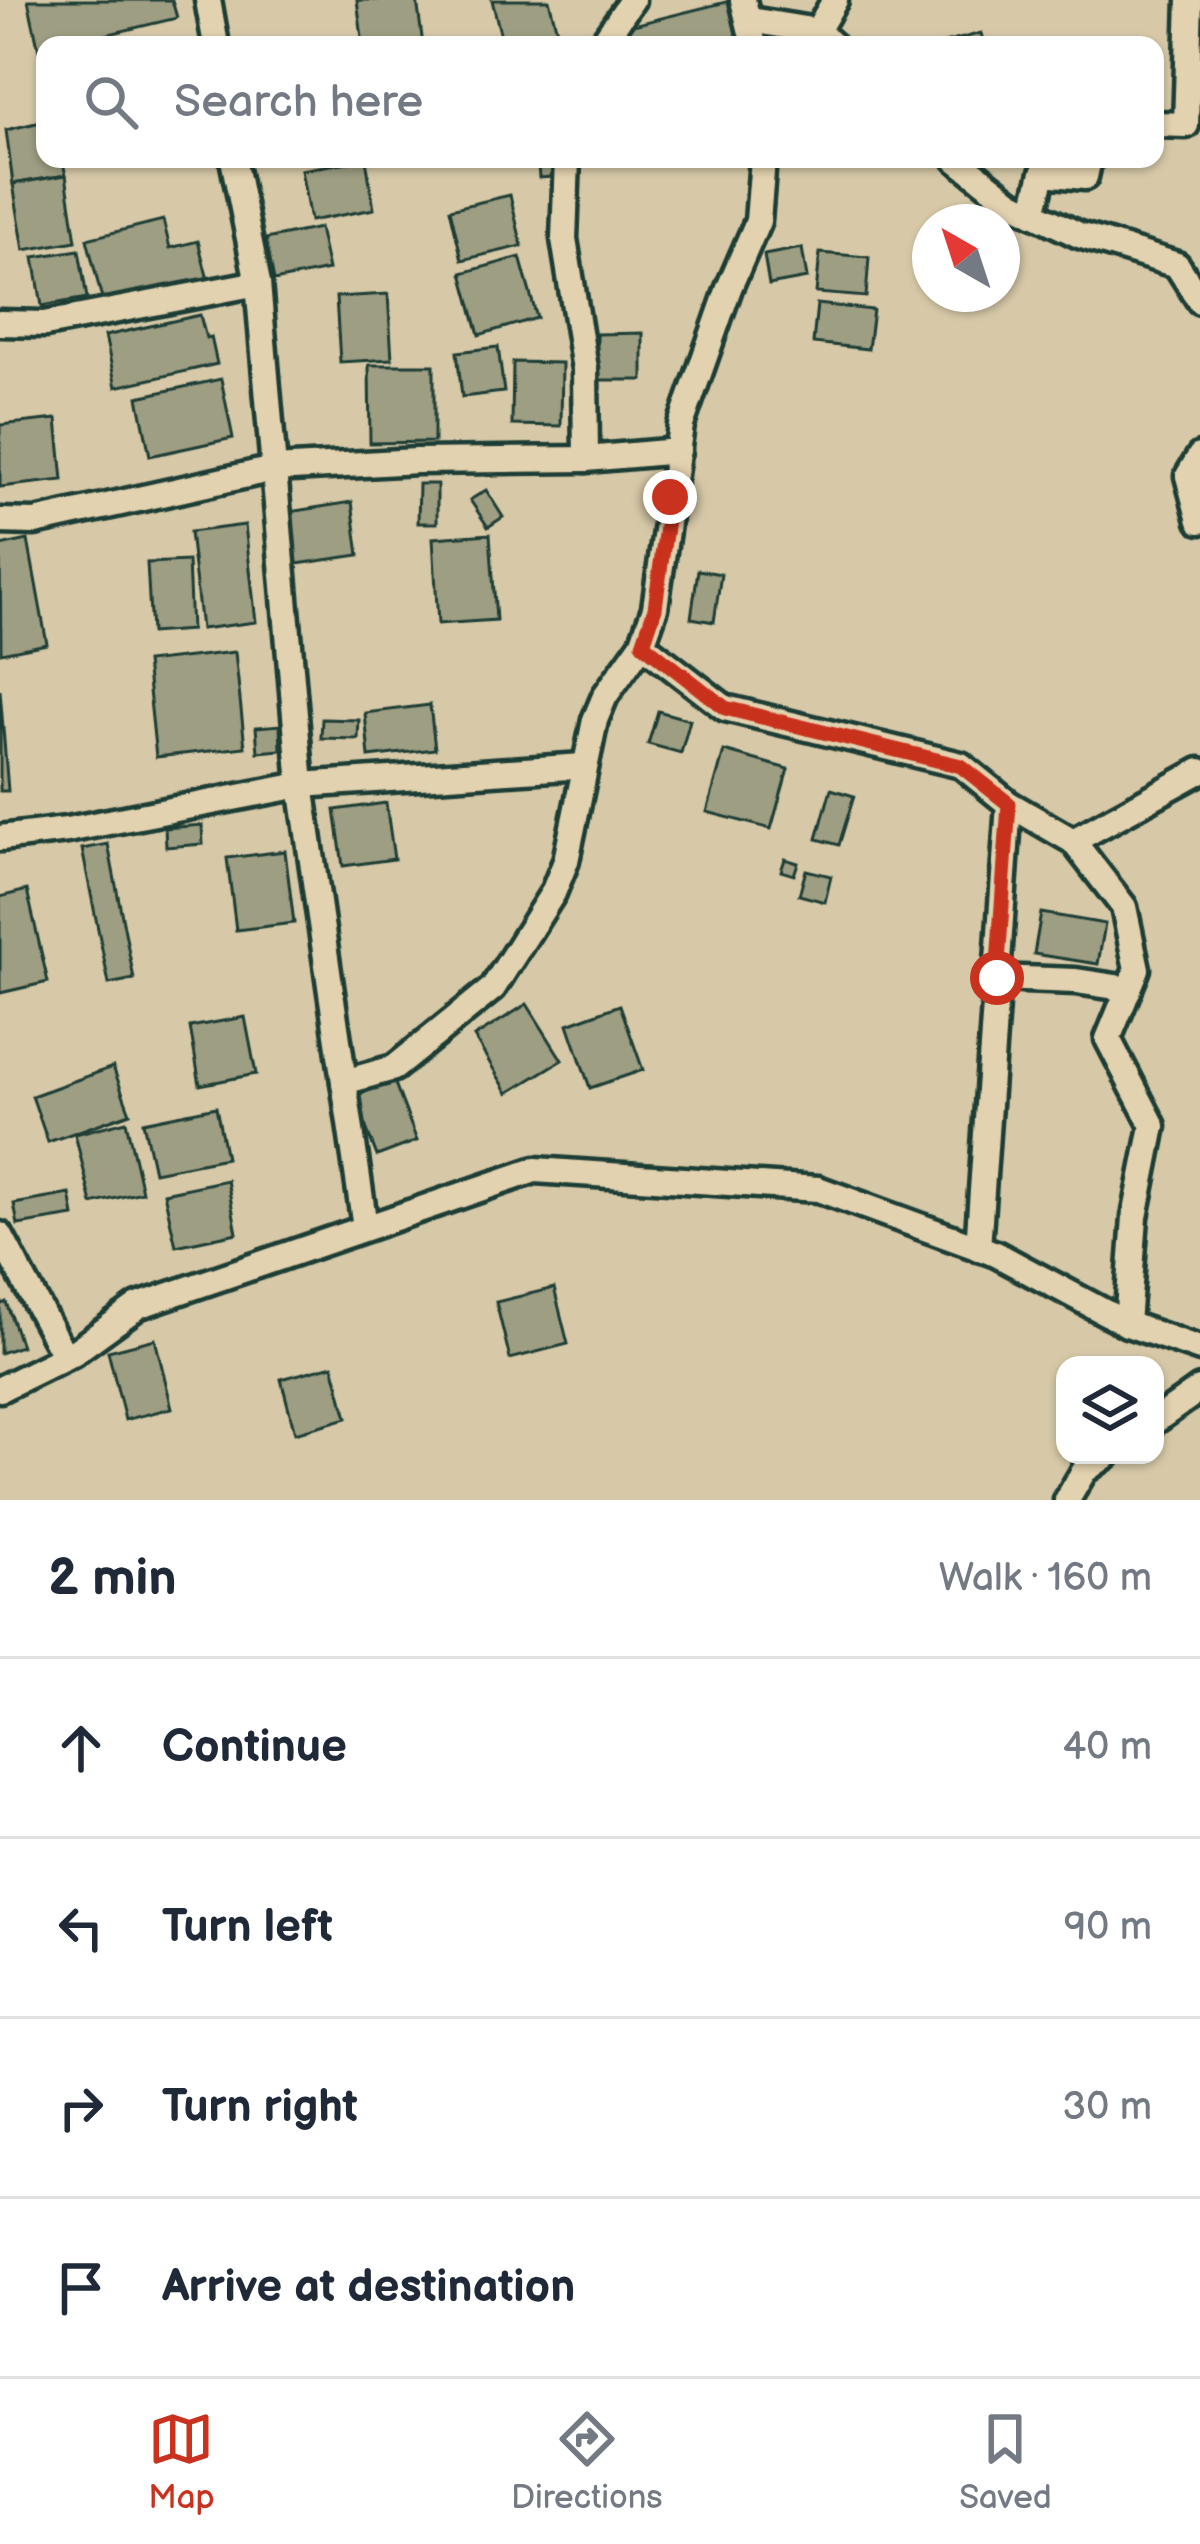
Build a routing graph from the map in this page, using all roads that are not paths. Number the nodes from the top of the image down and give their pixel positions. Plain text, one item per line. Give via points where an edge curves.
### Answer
1 (208, 0) edge
2 (632, 0) edge
3 (835, 0) edge
4 (1190, 0) edge
5 (749, 22) edge
6 (214, 36) edge
7 (608, 36) edge
8 (816, 36) edge
9 (826, 36) edge
10 (1164, 124) edge
11 (235, 168) edge
12 (567, 168) edge
13 (763, 168) edge
14 (968, 168) edge
15 (1086, 168) edge
16 (1033, 213) junction
17 (1188, 266) edge
18 (258, 283) junction
19 (1200, 301) edge
20 (0, 323) edge
21 (678, 451) junction
22 (1200, 456) edge
23 (586, 459) junction
24 (274, 470) junction
25 (0, 521) edge
26 (1200, 521) edge
27 (643, 644) junction
28 (583, 766) junction
29 (1200, 771) edge
30 (301, 785) junction
31 (1009, 804) junction
32 (0, 838) edge
33 (1073, 841) junction
34 (997, 978) junction
35 (1129, 989) junction
36 (344, 1082) junction
37 (365, 1227) junction
38 (0, 1235) edge
39 (978, 1248) junction
40 (1126, 1324) junction
41 (1200, 1349) edge
42 (64, 1358) junction
43 (0, 1389) edge
44 (1200, 1389) edge
45 (1164, 1415) edge
46 (1094, 1464) edge
47 (1067, 1500) edge

1 - 6 street
2 - 7 street
3 - 9 street
4 - 10 street via 1186,125
5 - 8 street
11 - 18 street
12 - 23 street via 564,239 585,369
13 - 21 street via 758,221 681,424
14 - 16 street
15 - 16 street via 1084,177 1043,172
16 - 17 street
17 - 19 street
18 - 20 street via 45,324
18 - 24 street
21 - 23 street
21 - 27 street
22 - 26 street via 1188,476
23 - 24 street
24 - 25 street via 35,522
24 - 30 street
27 - 28 street via 605,696
27 - 31 street via 725,708 961,766
28 - 30 street
28 - 36 street via 559,877 493,988 394,1068
29 - 33 street
30 - 32 street
30 - 36 street
31 - 33 street
31 - 34 street
33 - 35 street via 1124,907 1137,970
34 - 35 street
34 - 39 street
35 - 40 street via 1108,1039 1153,1126
36 - 37 street
37 - 39 street via 535,1170 818,1189
37 - 42 street via 138,1306
38 - 42 street
39 - 40 street
40 - 41 street
42 - 43 street
44 - 45 street
46 - 47 street

